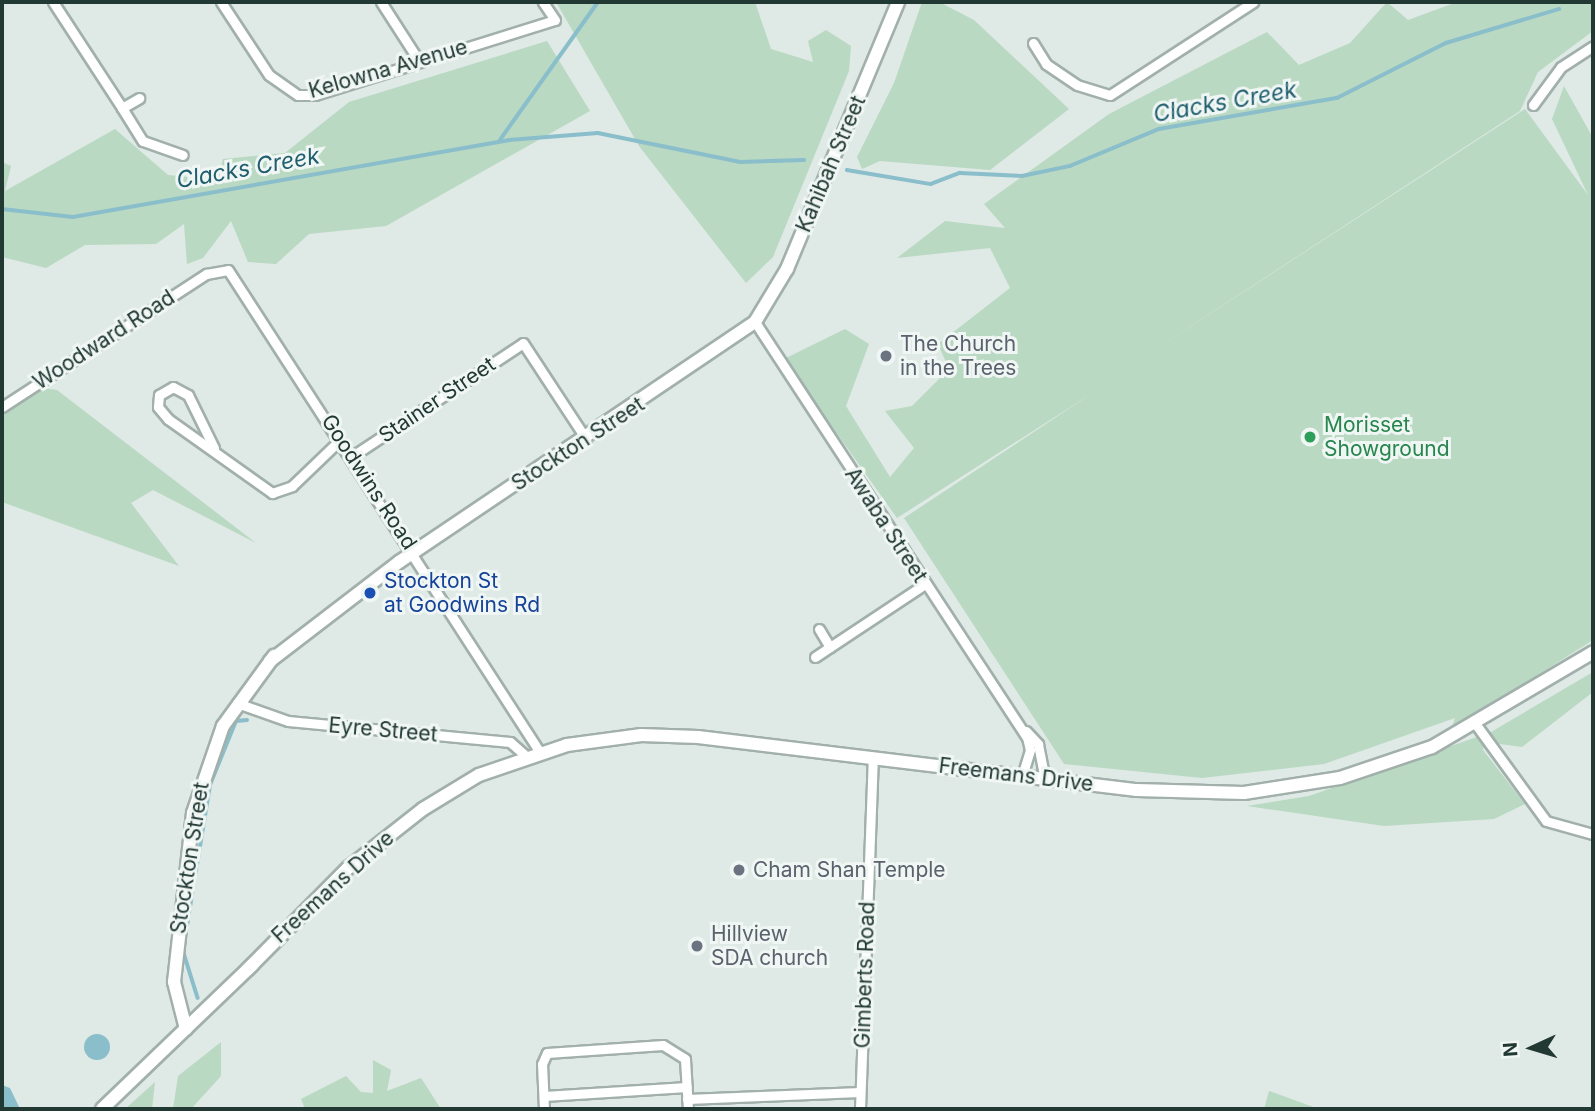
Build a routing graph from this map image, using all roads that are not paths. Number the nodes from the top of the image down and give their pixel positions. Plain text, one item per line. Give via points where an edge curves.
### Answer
1 (53, 2) edge
2 (221, 2) edge
3 (381, 2) edge
4 (543, 2) edge
5 (898, 2) edge
6 (1253, 2) edge
7 (1237, 6) edge
8 (1033, 43) dead end
9 (1593, 46) edge
10 (419, 61) junction
11 (139, 98) dead end
12 (1533, 105) dead end
13 (122, 108) junction
14 (183, 155) dead end
15 (206, 274) joint
16 (755, 322) junction
17 (2, 407) edge
18 (586, 439) junction
19 (340, 440) junction
20 (214, 448) junction
21 (351, 457) junction
22 (414, 552) junction
23 (925, 584) junction
24 (819, 629) dead end
25 (830, 647) junction
26 (1593, 652) edge
27 (815, 657) dead end
28 (237, 703) junction
29 (1020, 725) junction
30 (1477, 726) junction
31 (539, 751) junction
32 (526, 756) junction
33 (873, 757) junction
34 (1022, 776) junction
35 (1045, 779) junction
36 (1593, 834) edge
37 (186, 1030) junction
38 (687, 1087) junction
39 (860, 1092) junction
40 (544, 1096) junction
41 (688, 1104) edge
42 (102, 1109) edge
43 (544, 1109) edge
44 (860, 1109) edge

1 - 13 street
2 - 10 street, Kelowna Avenue via 269,75 298,95
3 - 10 street
4 - 10 street, Kelowna Avenue via 555,20
5 - 16 main road, Kahibah Street via 787,269
6 - 7 street
7 - 8 street via 1110,94 1077,85 1046,64
9 - 12 street via 1561,67
11 - 13 street
13 - 14 street via 143,141
15 - 17 street, Woodward Road
15 - 19 street, Goodwins Road via 228,270 237,280
16 - 18 main road, Stockton Street
16 - 23 street, Awaba Street
18 - 21 street, Stainer Street via 523,343
18 - 22 main road, Stockton Street
19 - 20 street via 282,493 255,484
19 - 21 street, Goodwins Road
20 - 20 street via 162,413 159,395 181,388
21 - 22 street, Goodwins Road
22 - 28 main road, Stockton Street via 270,661
22 - 31 street, Goodwins Road
23 - 25 street
23 - 29 street, Awaba Street
24 - 25 street
25 - 27 street
26 - 30 main road, Freemans Drive
28 - 32 street, Eyre Street via 288,721 510,742
28 - 37 main road, Stockton Street via 201,780 187,846 174,982
29 - 34 street, Awaba Street via 1030,750
29 - 35 street, Awaba Street via 1038,744
30 - 35 main road, Freemans Drive via 1379,768 1286,788 1186,793
30 - 36 street via 1546,821
31 - 32 main road, Freemans Drive
31 - 33 main road, Freemans Drive via 611,737 667,735
32 - 37 main road, Freemans Drive via 479,775 423,810 348,868
33 - 34 main road, Freemans Drive
33 - 39 street, Gimberts Road
34 - 35 main road, Freemans Drive
37 - 42 main road, Freemans Drive
38 - 40 street
38 - 40 street via 685,1059 663,1045 552,1052 544,1058
38 - 41 street
39 - 41 street
39 - 44 street, Gimberts Road
40 - 43 street

